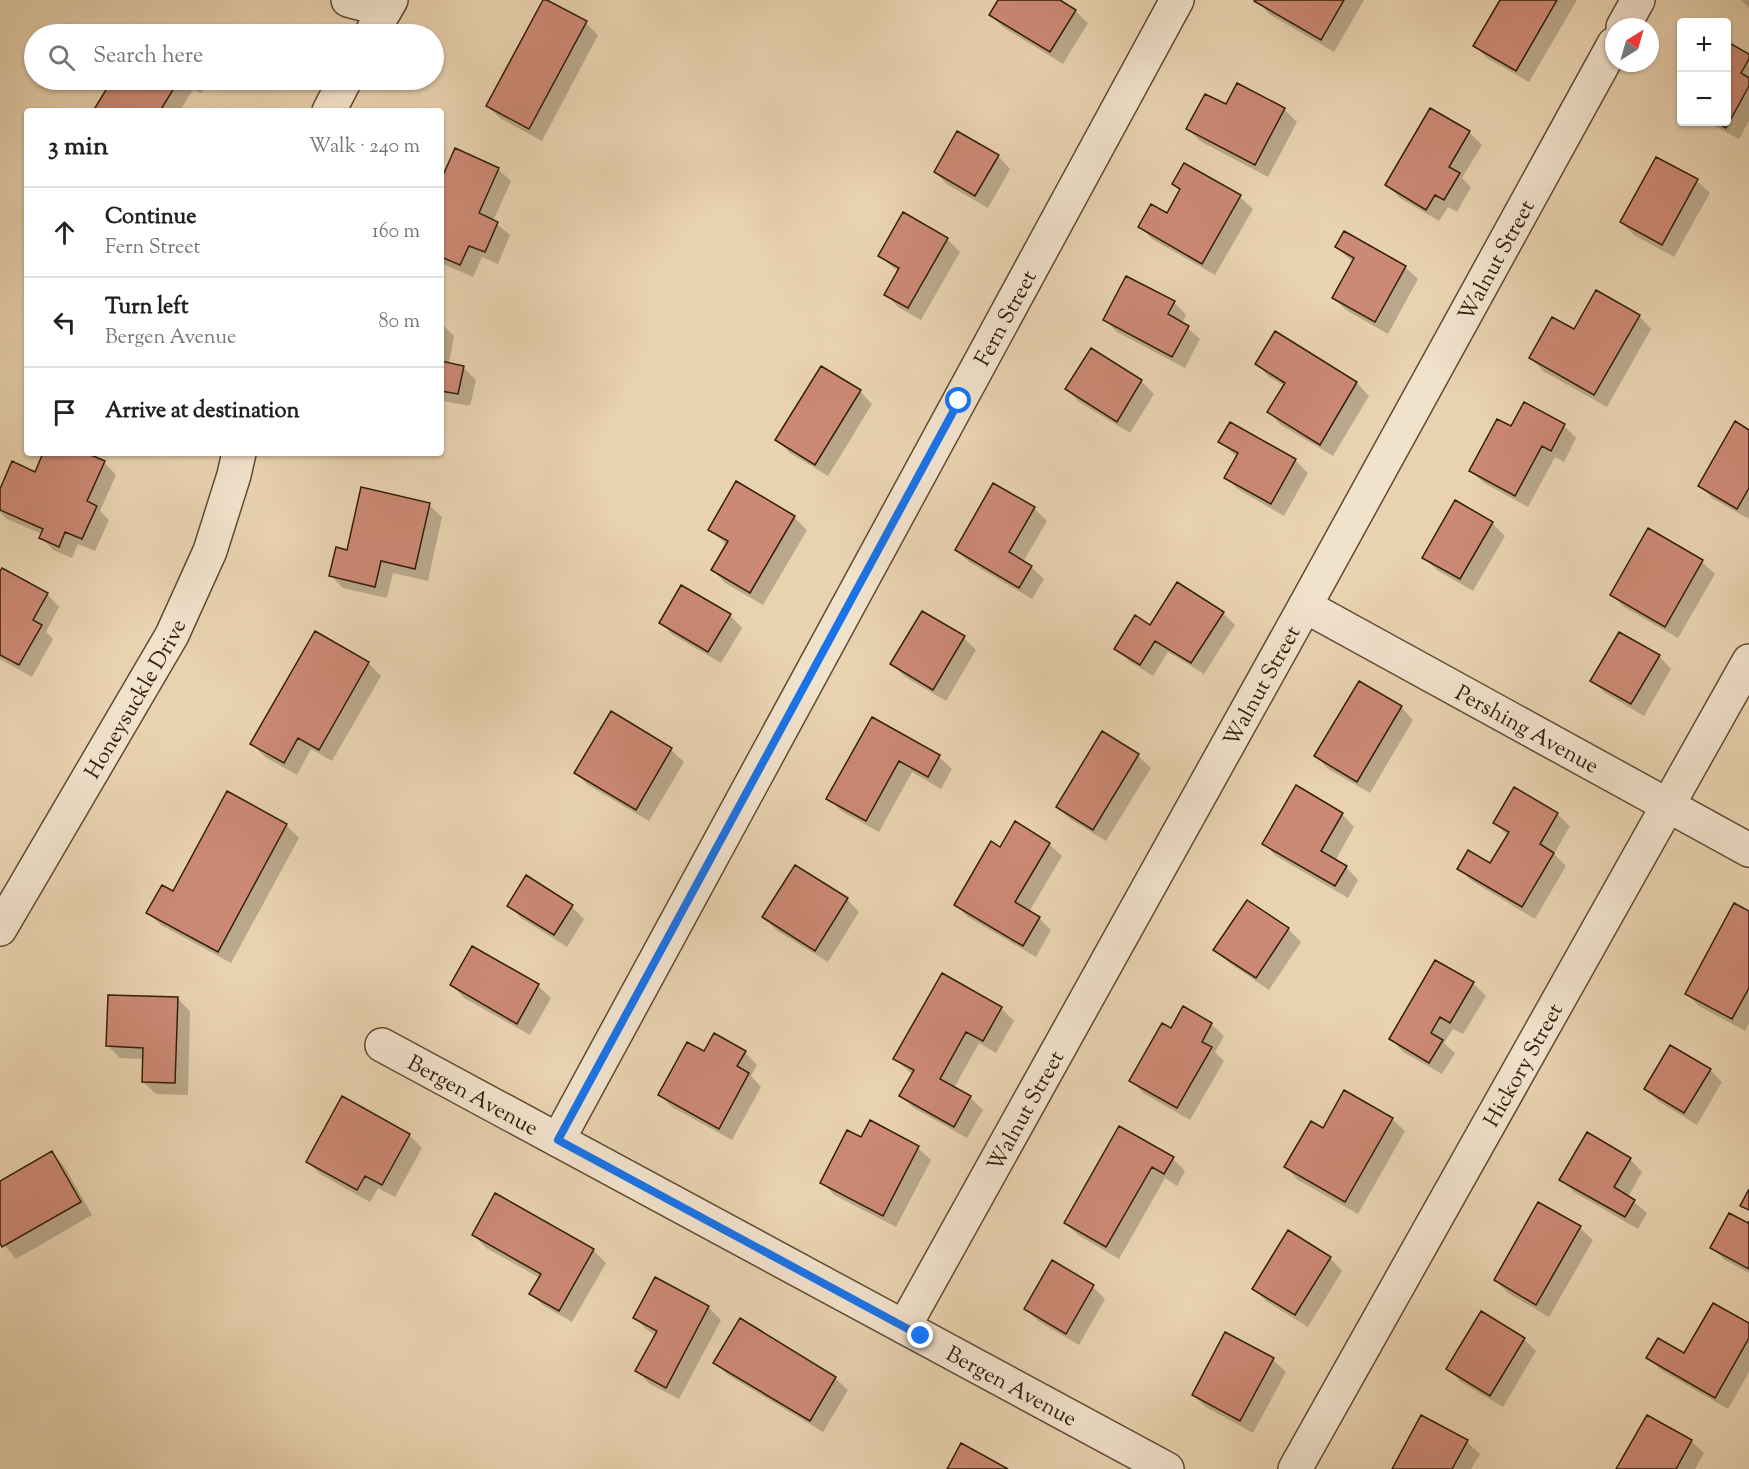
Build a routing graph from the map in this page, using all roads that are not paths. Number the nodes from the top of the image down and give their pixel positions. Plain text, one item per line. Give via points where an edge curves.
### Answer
1 (348, 0) edge
2 (1177, 0) edge
3 (1638, 0) edge
4 (382, 15) edge
5 (1628, 18) edge
6 (1605, 60) edge
7 (340, 90) edge
8 (331, 108) edge
9 (238, 456) edge
10 (1305, 606) junction
11 (1749, 661) edge
12 (1668, 805) junction
13 (1749, 850) edge
14 (0, 929) edge
15 (382, 1045) dead end
16 (558, 1140) junction
17 (904, 1327) junction
18 (1167, 1469) edge
19 (1295, 1469) edge

1 - 4 street
2 - 16 street, Fern Street
3 - 5 street
6 - 10 street, Walnut Street
7 - 8 street
9 - 14 street, Honeysuckle Drive via 210,550 172,635
10 - 12 street, Pershing Avenue
10 - 17 street, Walnut Street
11 - 12 street, Hickory Street
12 - 13 street, Pershing Avenue
12 - 19 street, Hickory Street
15 - 16 street, Bergen Avenue
16 - 17 street, Bergen Avenue
17 - 18 street, Bergen Avenue

